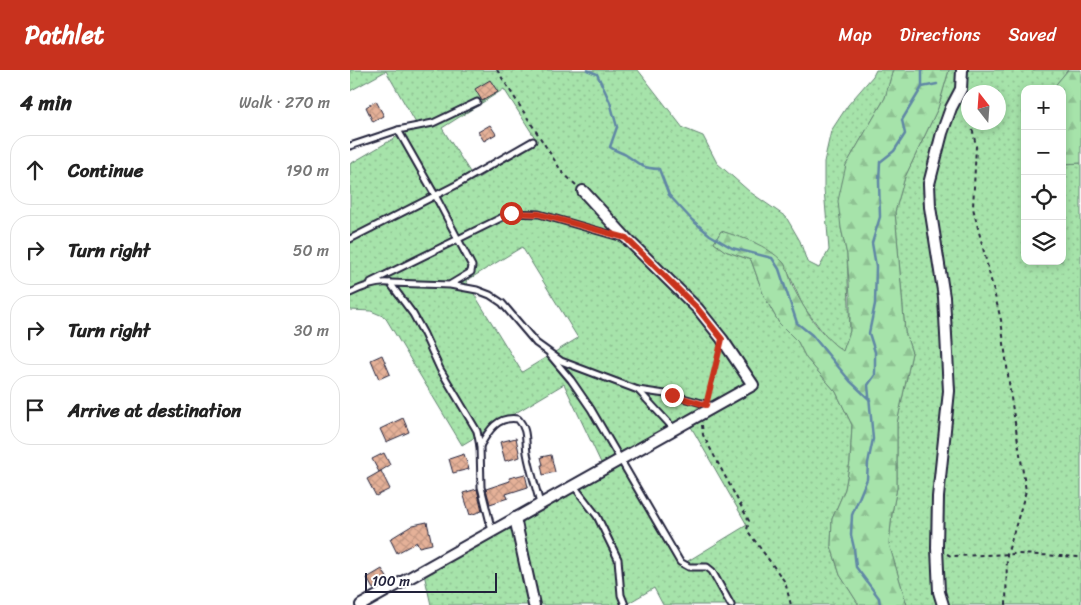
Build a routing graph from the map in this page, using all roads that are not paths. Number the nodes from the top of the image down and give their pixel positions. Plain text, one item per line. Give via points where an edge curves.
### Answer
1 (962, 70) edge
2 (477, 102) dead end
3 (398, 130) junction
4 (533, 140) dead end
5 (350, 146) edge
6 (583, 191) road end
7 (436, 195) junction
8 (626, 238) junction
9 (350, 239) edge
10 (458, 239) junction
11 (390, 283) junction
12 (450, 285) junction
13 (364, 286) junction
14 (350, 293) edge
15 (546, 351) junction
16 (638, 390) junction
17 (708, 408) junction
18 (674, 429) junction
19 (480, 446) junction
20 (620, 460) junction
21 (574, 485) junction
22 (540, 504) junction
23 (515, 518) junction
24 (492, 532) junction
25 (361, 605) edge
26 (534, 605) edge
27 (625, 605) edge
28 (731, 605) edge
29 (943, 605) edge

1 - 29 street via 961,89 942,133 929,184 946,316 949,391 936,548
2 - 3 lane via 433,123
3 - 5 lane
3 - 7 lane
4 - 7 lane
6 - 8 street
7 - 9 lane
7 - 10 lane
8 - 10 lane via 539,214 511,213
8 - 17 street via 698,309 753,385
10 - 12 lane via 472,266 471,272
10 - 13 lane
11 - 12 lane
11 - 13 lane
11 - 19 lane via 413,314 440,369 477,431
12 - 15 lane via 477,290 502,303
13 - 14 lane
15 - 16 lane via 578,369
15 - 20 lane via 571,380
16 - 17 lane via 672,395
16 - 18 lane
17 - 18 street
18 - 20 street
19 - 22 lane via 499,420 518,419 524,426
19 - 24 lane via 481,487
20 - 21 street
20 - 28 lane via 680,562 690,567 707,566
21 - 22 street
21 - 27 lane via 597,516 618,559
22 - 23 street
23 - 24 street
23 - 26 street
24 - 25 street

